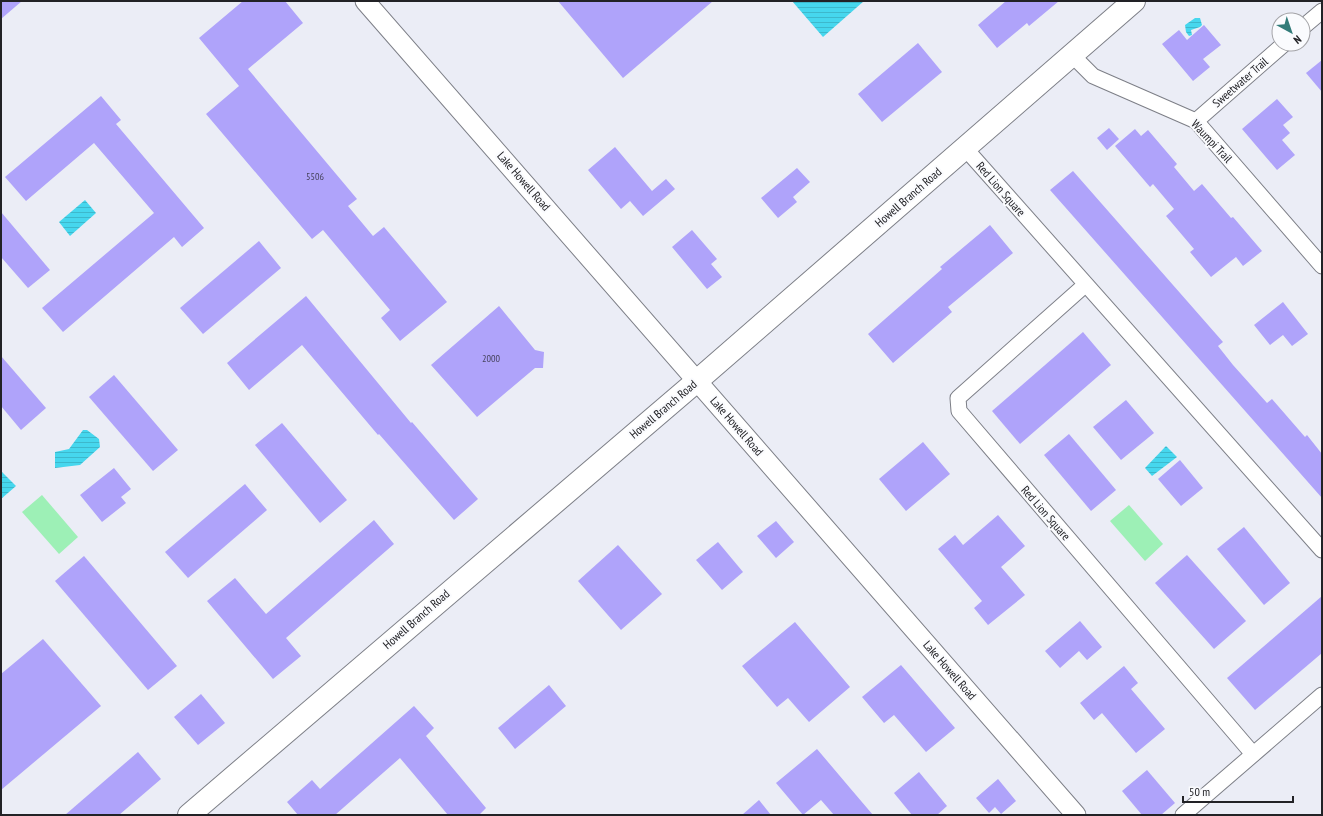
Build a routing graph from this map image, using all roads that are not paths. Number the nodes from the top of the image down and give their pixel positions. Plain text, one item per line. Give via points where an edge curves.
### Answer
1 (365, 1) edge
2 (1134, 1) edge
3 (1322, 11) edge
4 (1311, 20) edge
5 (1275, 52) edge
6 (1072, 56) junction
7 (1196, 121) junction
8 (964, 147) junction
9 (1322, 266) edge
10 (1085, 286) junction
11 (698, 380) junction
12 (1322, 550) edge
13 (1322, 695) edge
14 (1253, 754) junction
15 (189, 815) edge
16 (1076, 815) edge
17 (1183, 815) edge

1 - 11 street, Lake Howell Road
2 - 6 main road, Howell Branch Road
3 - 4 street
5 - 7 street, Sweetwater Trail
6 - 7 street, Waumpi Trail via 1093,76
6 - 8 main road, Howell Branch Road
7 - 9 street, Waumpi Trail
8 - 10 street, Red Lion Square
8 - 11 main road, Howell Branch Road
10 - 12 street, Red Lion Square
10 - 14 street, Red Lion Square via 958,398 959,411
11 - 15 main road, Howell Branch Road
11 - 16 street, Lake Howell Road
13 - 14 street
14 - 17 street

